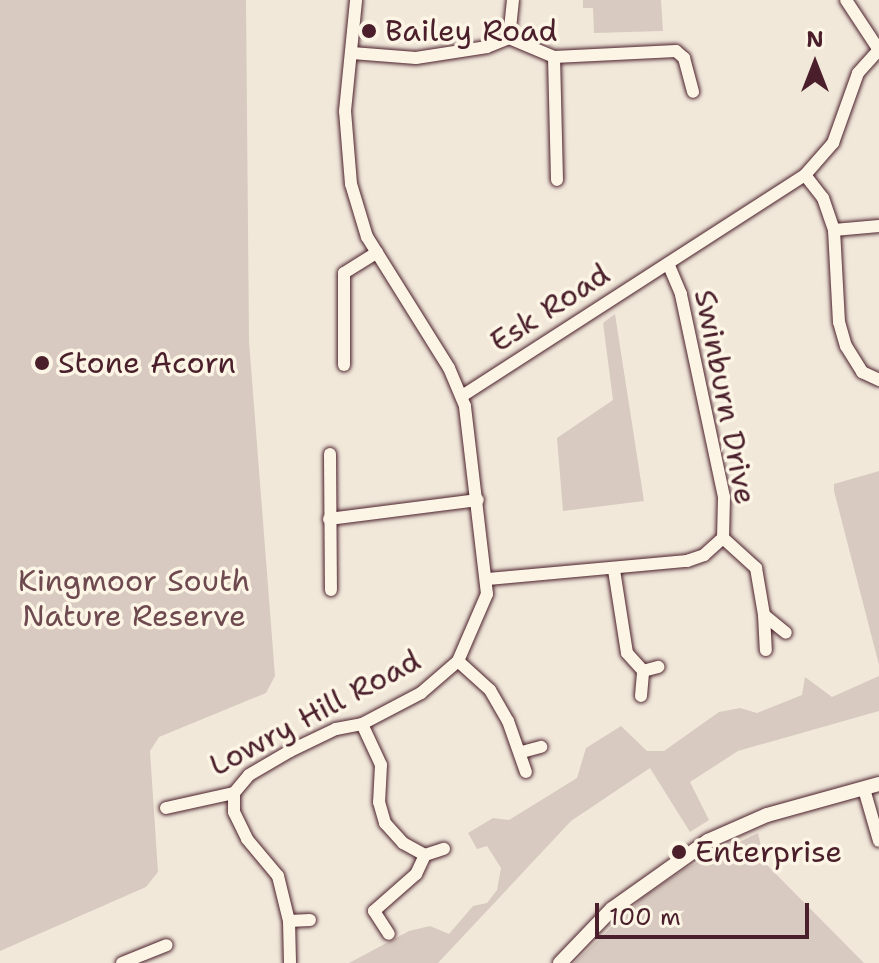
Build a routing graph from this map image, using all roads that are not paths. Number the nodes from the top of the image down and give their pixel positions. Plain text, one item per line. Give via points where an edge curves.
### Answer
1 (356, 0) edge
2 (513, 0) edge
3 (846, 0) edge
4 (509, 38) junction
5 (879, 50) edge
6 (352, 53) junction
7 (554, 57) junction
8 (693, 92) dead end
9 (805, 175) junction
10 (557, 180) dead end
11 (879, 226) edge
12 (834, 230) junction
13 (377, 252) junction
14 (668, 264) junction
15 (344, 365) dead end
16 (879, 380) edge
17 (462, 396) junction
18 (330, 454) dead end
19 (478, 500) junction
20 (329, 519) junction
21 (723, 538) junction
22 (614, 570) junction
23 (488, 579) junction
24 (331, 590) dead end
25 (764, 615) junction
26 (786, 633) dead end
27 (766, 650) dead end
28 (458, 661) junction
29 (658, 667) dead end
30 (643, 671) junction
31 (641, 696) dead end
32 (362, 724) junction
33 (541, 747) dead end
34 (522, 752) junction
35 (526, 772) dead end
36 (879, 784) edge
37 (864, 789) junction
38 (234, 793) junction
39 (166, 808) dead end
40 (879, 841) edge
41 (444, 849) dead end
42 (425, 855) junction
43 (310, 920) dead end
44 (289, 921) junction
45 (389, 934) dead end
46 (167, 945) dead end
47 (122, 963) edge
48 (290, 963) edge
49 (560, 963) edge

1 - 6 street, Lowry Hill Road
2 - 4 street
3 - 5 street
4 - 6 street via 487,47 416,58
4 - 7 street
5 - 9 street, Esk Road via 858,73 833,143
6 - 13 street, Lowry Hill Road via 345,111 351,184
7 - 8 street via 676,51 684,58
7 - 10 street
9 - 12 street via 823,198
9 - 14 street, Esk Road
11 - 12 street
12 - 16 street via 839,322 858,367
13 - 15 street via 344,273
13 - 17 street, Lowry Hill Road
14 - 17 street, Esk Road
14 - 21 street, Swinburn Drive via 681,294 724,497
17 - 19 street, Lowry Hill Road
18 - 20 street
19 - 20 street
19 - 23 street, Lowry Hill Road
20 - 24 street
21 - 22 street, Swinburn Drive via 704,555 687,561
21 - 25 street via 756,568
22 - 23 street, Swinburn Drive
22 - 30 street via 621,635 627,653
23 - 28 street, Lowry Hill Road via 477,628
25 - 26 street
25 - 27 street
28 - 32 street, Lowry Hill Road via 421,693
28 - 34 street via 490,690
29 - 30 street
30 - 31 street
32 - 38 street, Lowry Hill Road via 336,729 290,751 249,775
32 - 42 street via 381,765 379,802 385,823 403,843
33 - 34 street
34 - 35 street
36 - 37 street
37 - 40 street
37 - 49 street via 767,815 708,841 612,909
38 - 39 street, Lowry Hill Road
38 - 44 street via 234,812 247,839 278,876
41 - 42 street
42 - 45 street via 416,874 374,911
43 - 44 street
44 - 48 street
46 - 47 street

